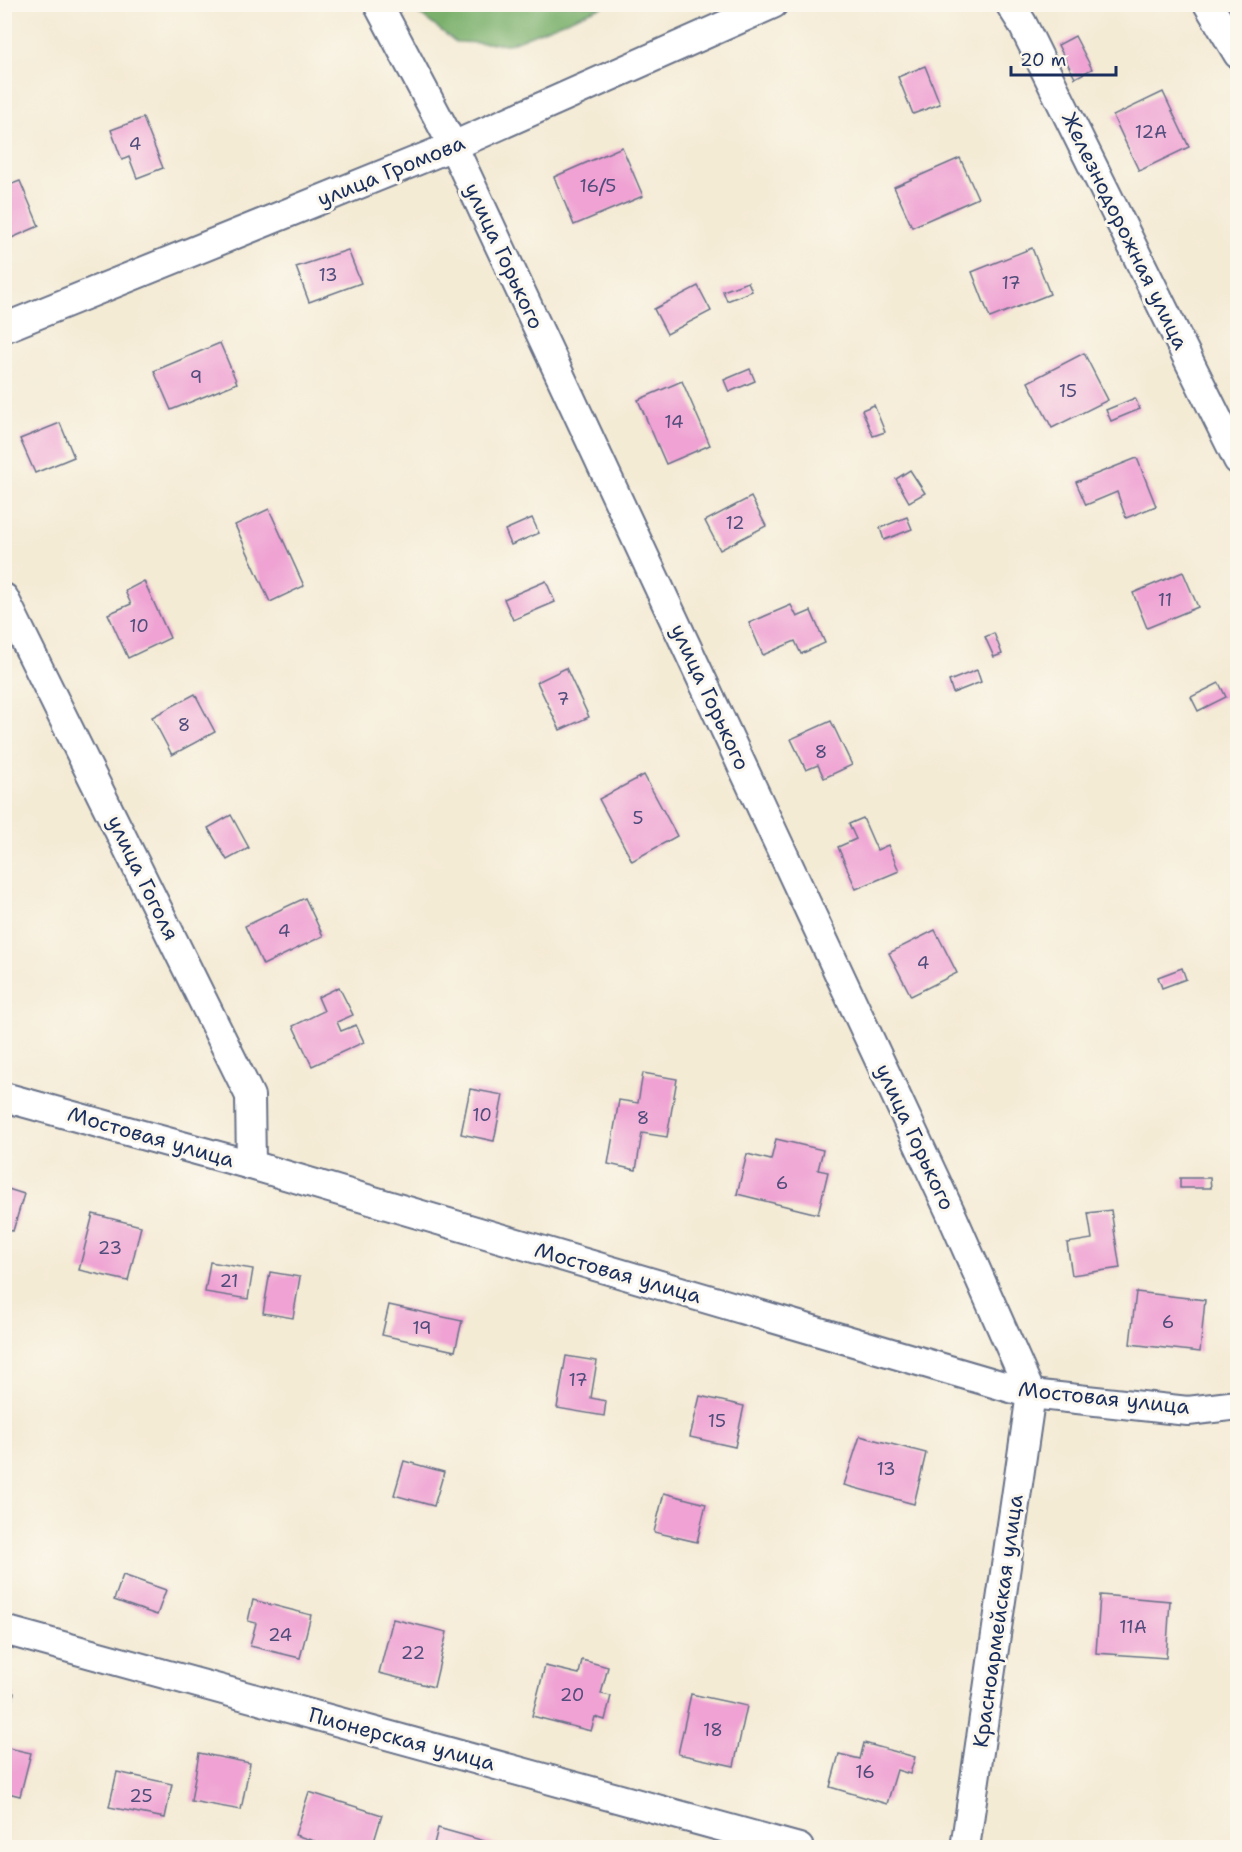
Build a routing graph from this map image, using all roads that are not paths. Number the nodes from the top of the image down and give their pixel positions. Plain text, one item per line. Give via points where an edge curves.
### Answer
1 (378, 4) edge
2 (773, 4) edge
3 (1010, 4) edge
4 (1208, 4) edge
5 (1238, 54) edge
6 (453, 146) junction
7 (4, 328) edge
8 (1238, 460) edge
9 (4, 598) edge
10 (4, 1097) edge
11 (251, 1165) junction
12 (1031, 1394) junction
13 (1238, 1405) edge
14 (4, 1630) edge
15 (799, 1848) edge
16 (965, 1848) edge

1 - 6 street, улица Горького
2 - 6 street, улица Громова
3 - 8 street, Железнодорожная улица
4 - 5 street
6 - 7 street, улица Громова
6 - 12 street, улица Горького
9 - 11 street, улица Гоголя via 250,1096
10 - 11 street, Мостовая улица
11 - 12 street, Мостовая улица
12 - 13 street, Мостовая улица via 1188,1411
12 - 16 street, Красноармейская улица
14 - 15 street, Пионерская улица

